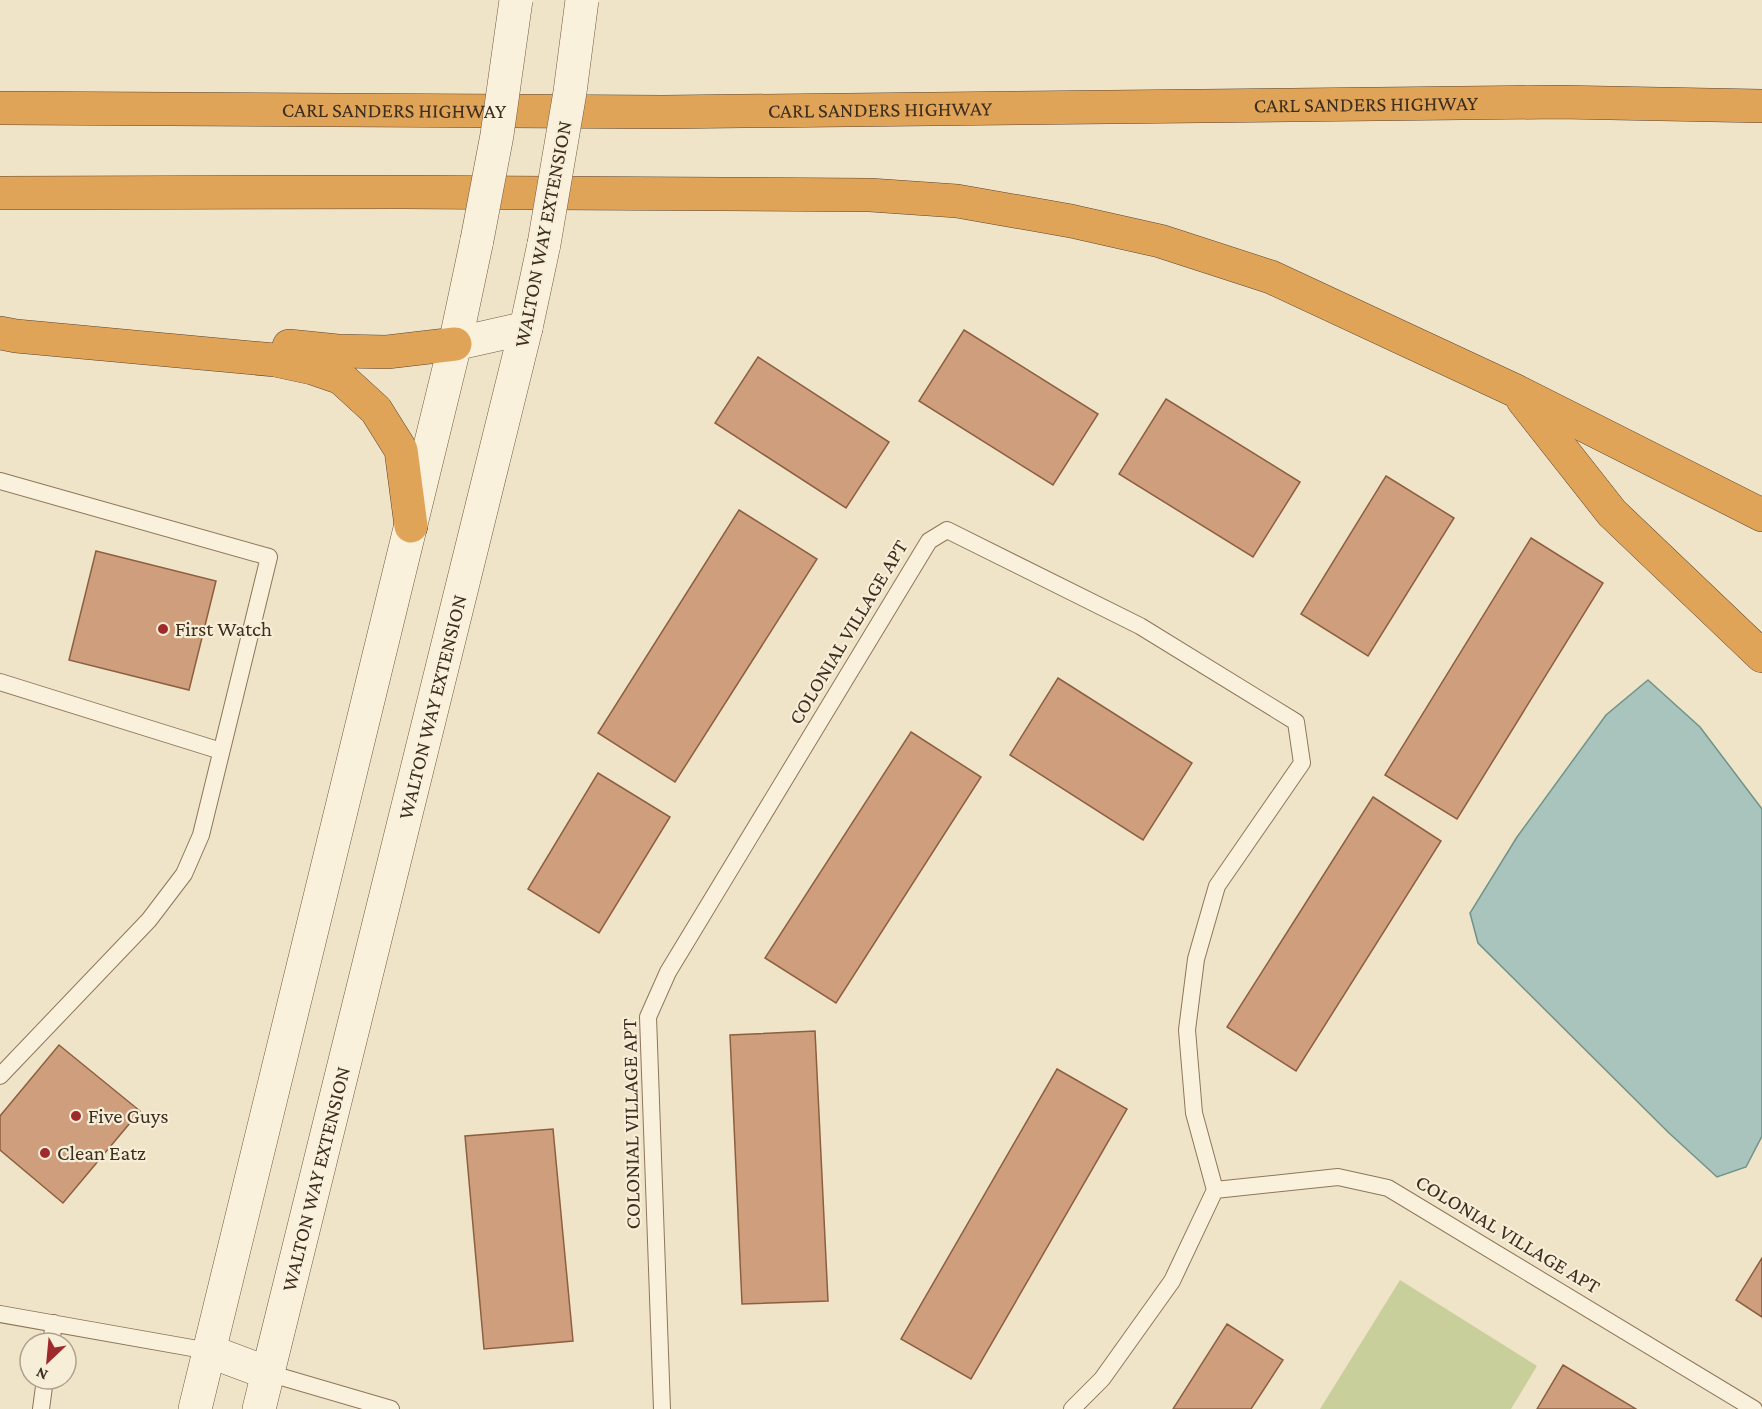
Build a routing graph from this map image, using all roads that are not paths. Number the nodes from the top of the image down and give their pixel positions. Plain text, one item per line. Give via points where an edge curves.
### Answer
1 (516, 0) edge
2 (582, 0) edge
3 (1762, 106) edge
4 (0, 108) edge
5 (0, 193) edge
6 (0, 321) edge
7 (526, 328) junction
8 (0, 333) edge
9 (455, 344) junction
10 (1516, 391) junction
11 (0, 482) edge
12 (1762, 515) edge
13 (411, 526) junction
14 (1762, 656) edge
15 (0, 682) edge
16 (220, 751) junction
17 (0, 1076) edge
18 (1215, 1190) junction
19 (0, 1314) edge
20 (54, 1323) junction
21 (53, 1331) edge
22 (209, 1351) junction
23 (268, 1373) junction
24 (43, 1391) edge
25 (40, 1409) edge
26 (195, 1409) edge
27 (259, 1409) edge
28 (391, 1409) edge
29 (662, 1409) edge
30 (1072, 1409) edge
31 (1754, 1409) edge

1 - 9 main road, bridge via 497,135
2 - 7 main road, WALTON WAY EXTENSION, bridge via 570,92
3 - 4 highway, CARL SANDERS HIGHWAY via 1547,102 663,112
5 - 10 highway via 712,192 957,201 1160,241 1271,277
6 - 9 highway via 338,351 387,352
7 - 9 main road
7 - 23 main road, WALTON WAY EXTENSION
8 - 13 highway via 275,360 341,378 376,410 401,450
9 - 13 main road
10 - 12 highway
10 - 14 highway via 1612,513
11 - 16 lane via 269,557
13 - 22 main road
15 - 16 lane
16 - 17 lane via 201,835 184,874 149,920
18 - 29 lane, COLONIAL VILLAGE APT via 1194,1113 1187,1030 1196,958 1217,886 1302,763 1296,722 1140,626 946,530 929,541 668,972 648,1017
18 - 30 lane via 1172,1281 1102,1379
18 - 31 lane, COLONIAL VILLAGE APT via 1338,1178 1388,1188
19 - 20 lane
20 - 21 lane
20 - 22 lane
22 - 23 main road
22 - 26 main road
23 - 27 main road, WALTON WAY EXTENSION
23 - 28 lane
24 - 25 lane

